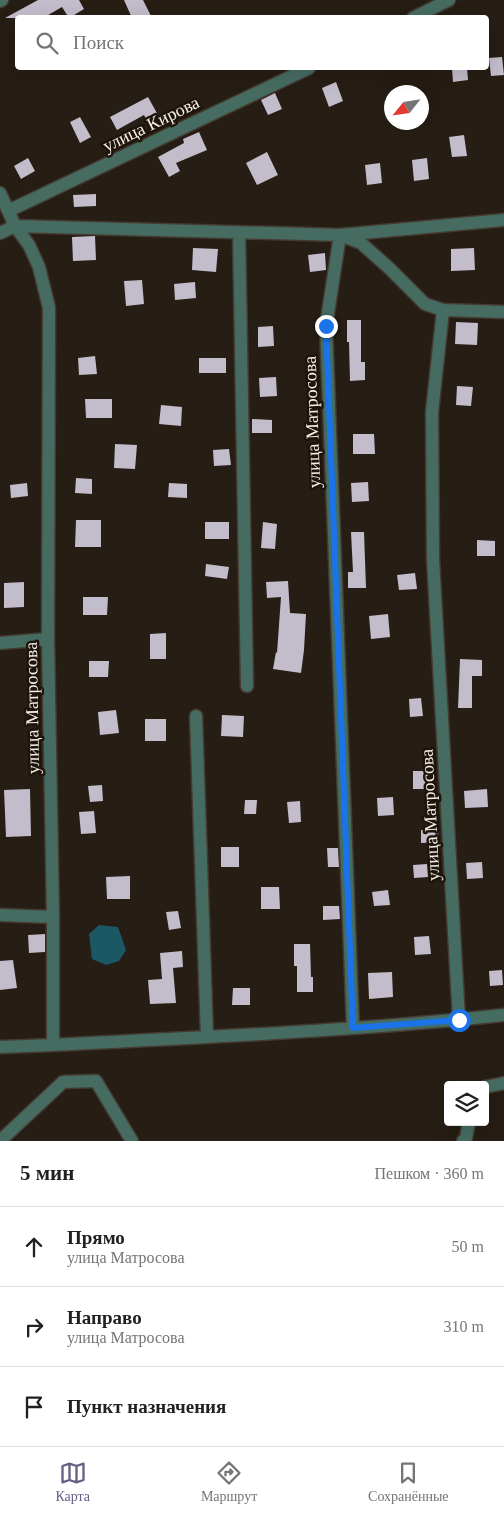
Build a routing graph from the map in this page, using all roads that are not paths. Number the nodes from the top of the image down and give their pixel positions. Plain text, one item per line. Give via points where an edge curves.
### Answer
1 (450, 0) edge
2 (419, 15) edge
3 (304, 70) edge
4 (0, 193) edge
5 (8, 211) junction
6 (504, 220) edge
7 (15, 226) junction
8 (238, 232) junction
9 (0, 233) edge
10 (340, 235) junction
11 (443, 310) junction
12 (504, 312) edge
13 (48, 639) junction
14 (0, 643) edge
15 (247, 686) dead end
16 (196, 716) dead end
17 (0, 915) edge
18 (53, 917) junction
19 (504, 1015) edge
20 (459, 1020) junction
21 (353, 1028) junction
22 (206, 1037) junction
23 (53, 1045) junction
24 (0, 1047) edge
25 (504, 1083) edge
26 (489, 1086) edge
27 (468, 1126) edge
28 (0, 1140) edge
29 (132, 1141) edge
30 (464, 1141) edge

1 - 2 street
3 - 5 street, улица Кирова
4 - 5 street, улица Матросова
5 - 7 street, улица Матросова
6 - 10 street
7 - 8 street
7 - 9 street
7 - 13 street, улица Матросова via 39,267 49,308
8 - 10 street
8 - 15 street
10 - 11 street via 361,243 425,304
10 - 21 street, улица Матросова via 326,326
11 - 12 street
11 - 20 street, улица Матросова via 432,412 433,559
13 - 14 street
13 - 18 street, улица Матросова
16 - 22 street
17 - 18 street
18 - 23 street, улица Матросова
19 - 20 street
20 - 21 street
21 - 22 street
22 - 23 street
23 - 24 street
25 - 26 street
27 - 30 street
28 - 29 street via 63,1082 96,1081

